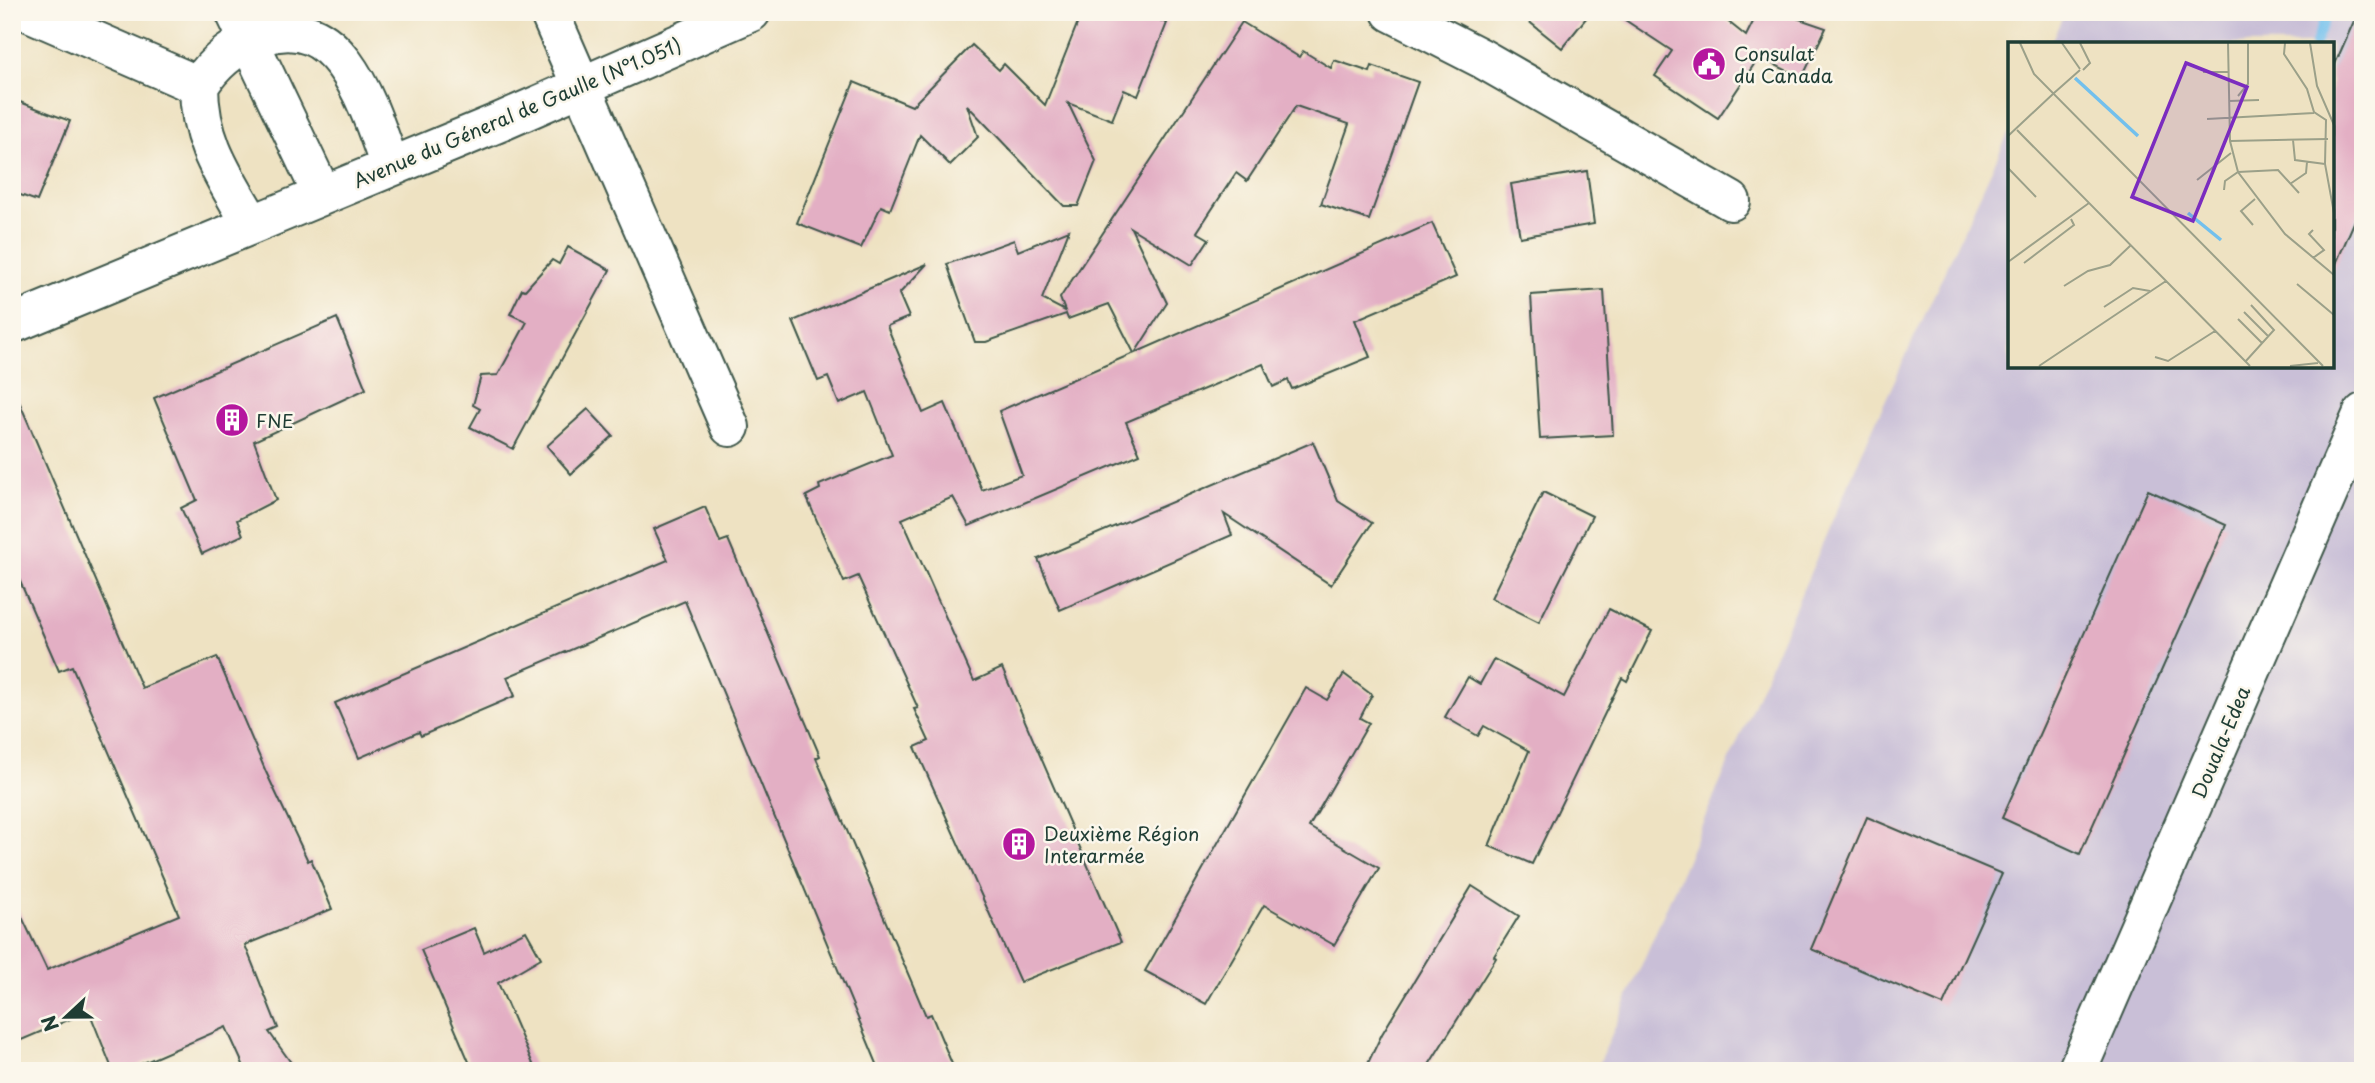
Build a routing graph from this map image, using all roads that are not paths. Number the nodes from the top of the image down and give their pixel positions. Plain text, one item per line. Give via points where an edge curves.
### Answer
1 (29, 12) edge
2 (549, 12) edge
3 (751, 12) edge
4 (1391, 12) edge
5 (242, 26) edge
6 (583, 83) junction
7 (198, 86) junction
8 (390, 166) junction
9 (322, 194) junction
10 (1731, 201) dead end
11 (251, 223) junction
12 (12, 324) edge
13 (2363, 413) edge
14 (730, 427) dead end
15 (2077, 1071) edge

1 - 7 street
2 - 6 street
3 - 6 street, Avenue du Géneral de Gaulle (N°1.051)
4 - 10 street via 1481,58
5 - 7 street via 228,52
5 - 8 street via 318,38 341,59 363,93
5 - 9 street
6 - 8 street, Avenue du Géneral de Gaulle (N°1.051)
6 - 14 street
7 - 11 street via 199,115 208,147
8 - 9 street, Avenue du Géneral de Gaulle (N°1.051)
9 - 11 street, Avenue du Géneral de Gaulle (N°1.051)
11 - 12 street, Avenue du Géneral de Gaulle (N°1.051)
13 - 15 street, Douala-Edea

